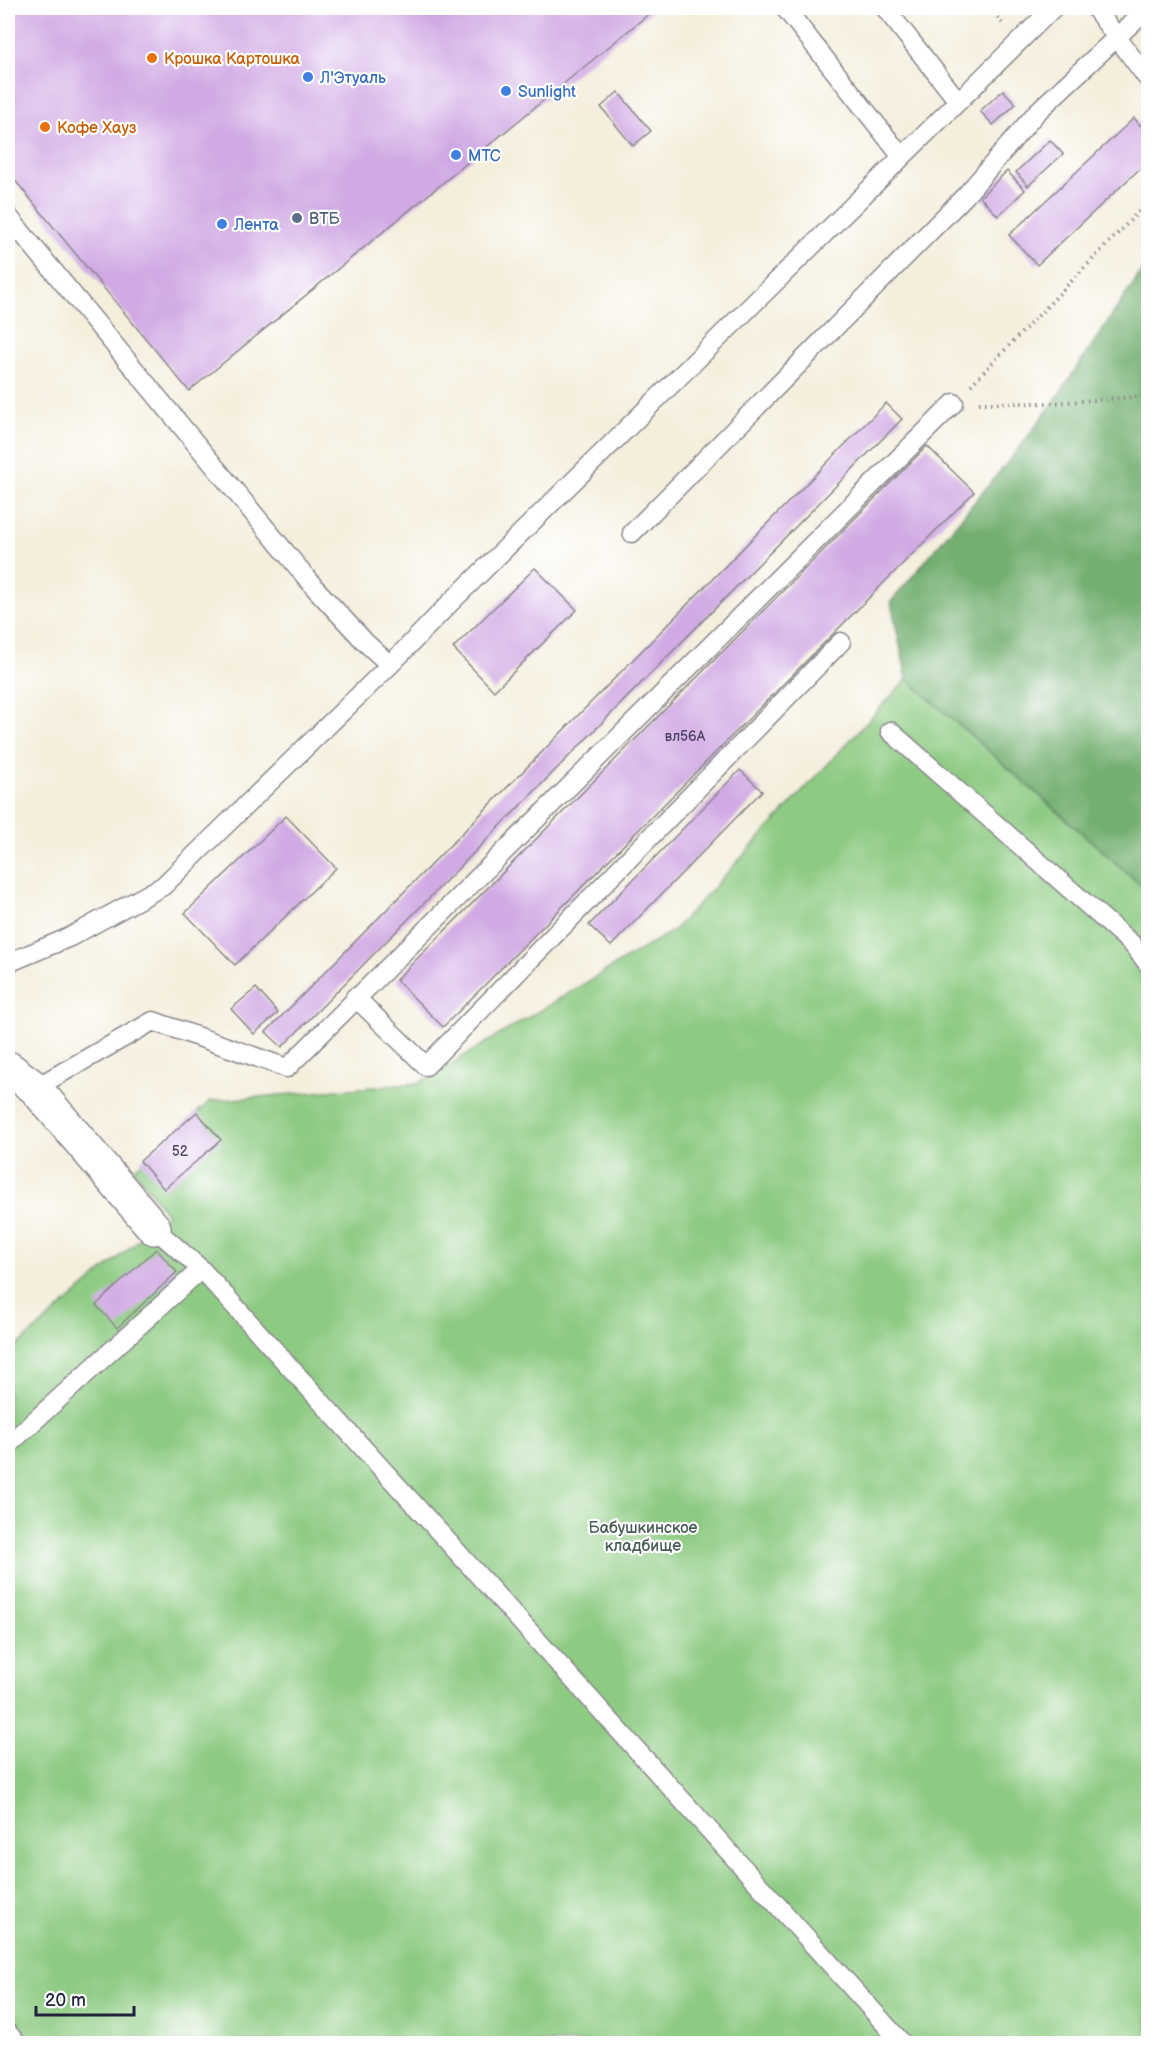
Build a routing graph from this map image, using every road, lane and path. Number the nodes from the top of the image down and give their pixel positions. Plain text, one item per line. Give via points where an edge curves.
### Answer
1 (785, 8) edge
2 (885, 8) edge
3 (1053, 8) edge
4 (1095, 8) edge
5 (1148, 8) edge
6 (1118, 37) junction
7 (1149, 79) edge
8 (958, 101) junction
9 (902, 157) junction
10 (1149, 202) edge
11 (8, 216) edge
12 (1149, 396) edge
13 (954, 403) junction
14 (632, 533) dead end
15 (841, 642) dead end
16 (390, 664) junction
17 (890, 731) dead end
18 (8, 963) edge
19 (1149, 964) edge
20 (356, 998) junction
21 (8, 1068) edge
22 (35, 1088) junction
23 (154, 1228) joint
24 (201, 1269) junction
25 (8, 1445) edge
26 (8, 2033) edge
27 (17, 2043) edge
28 (903, 2043) edge

1 - 9 lane
2 - 8 lane
3 - 8 lane
4 - 6 lane
5 - 6 lane
6 - 7 lane
6 - 14 lane via 1037,112 966,195
8 - 9 lane
9 - 16 lane
10 - 13 path
11 - 16 lane via 315,588
12 - 13 path via 1053,403
13 - 20 lane
15 - 20 lane via 426,1066
16 - 18 lane via 163,886 70,937
17 - 19 lane via 1132,944
20 - 22 lane via 287,1068 153,1021
21 - 22 street
22 - 23 street
23 - 24 lane
24 - 25 lane
24 - 28 lane
26 - 27 lane

